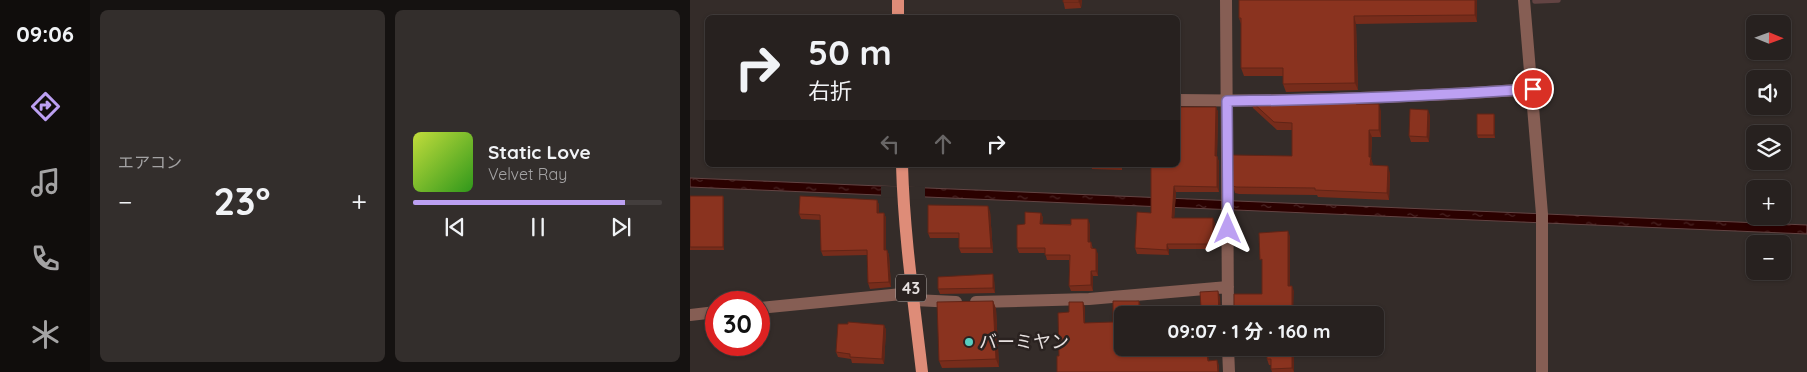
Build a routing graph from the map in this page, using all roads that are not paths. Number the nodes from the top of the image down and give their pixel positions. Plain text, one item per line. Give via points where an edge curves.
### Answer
1 (898, 0) edge
2 (1226, 0) edge
3 (1524, 0) edge
4 (898, 15) edge
5 (1533, 89) junction
6 (1180, 100) edge
7 (1227, 101) junction
8 (902, 167) edge
9 (1228, 287) junction
10 (913, 297) junction
11 (1228, 306) edge
12 (770, 307) edge
13 (705, 313) edge
14 (690, 315) edge
15 (1228, 356) edge
16 (922, 372) edge
17 (1228, 372) edge
18 (1542, 372) edge

1 - 4 main road
2 - 7 street
3 - 5 street
5 - 7 street via 1332,100
5 - 18 street via 1542,219
6 - 7 street
7 - 9 street
8 - 10 main road, 43 via 902,203
9 - 10 street via 1089,299 941,302
9 - 11 street
10 - 12 street
10 - 16 main road, 43
13 - 14 street
15 - 17 street

